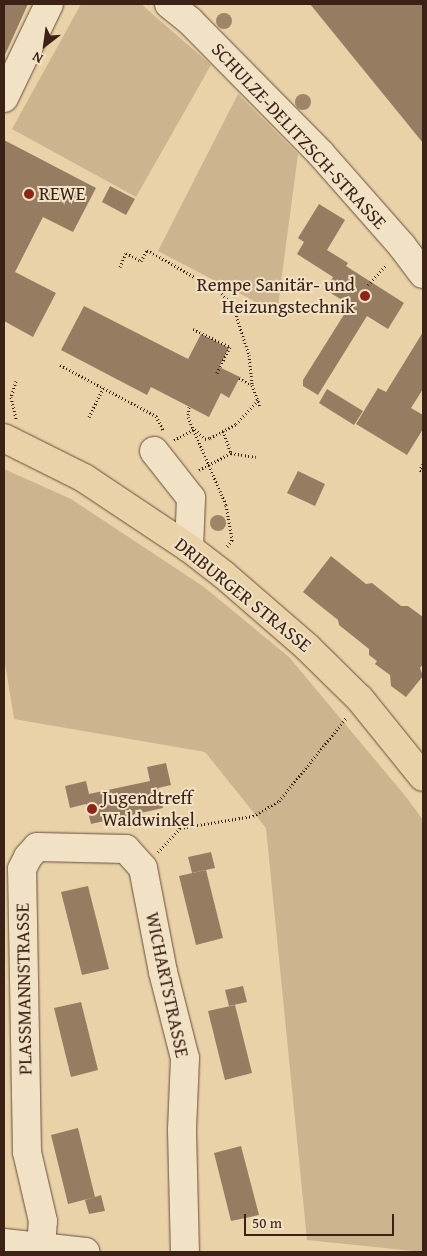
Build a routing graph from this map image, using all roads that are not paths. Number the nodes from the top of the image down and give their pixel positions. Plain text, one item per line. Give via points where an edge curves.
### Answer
1 (49, 4) edge
2 (169, 4) edge
3 (4, 98) edge
4 (423, 274) edge
5 (10, 430) edge
6 (159, 442) road end
7 (189, 548) junction
8 (422, 774) edge
9 (143, 868) joint
10 (4, 1243) edge
11 (41, 1248) junction
12 (86, 1252) edge
13 (184, 1252) edge

1 - 3 street
2 - 4 street, SCHULZE-DELITZSCH-STRASSE via 190,21 321,154
5 - 7 main road, DRIBURGER STRASSE
6 - 7 street via 191,498
7 - 8 main road, DRIBURGER STRASSE via 224,574 307,647 360,699
9 - 11 street, PLASSMANNSTRASSE via 126,849 37,847 22,869 27,1152 43,1221
9 - 13 street, WICHARTSTRASSE via 163,972 185,1058 182,1131
10 - 11 street
11 - 12 street

